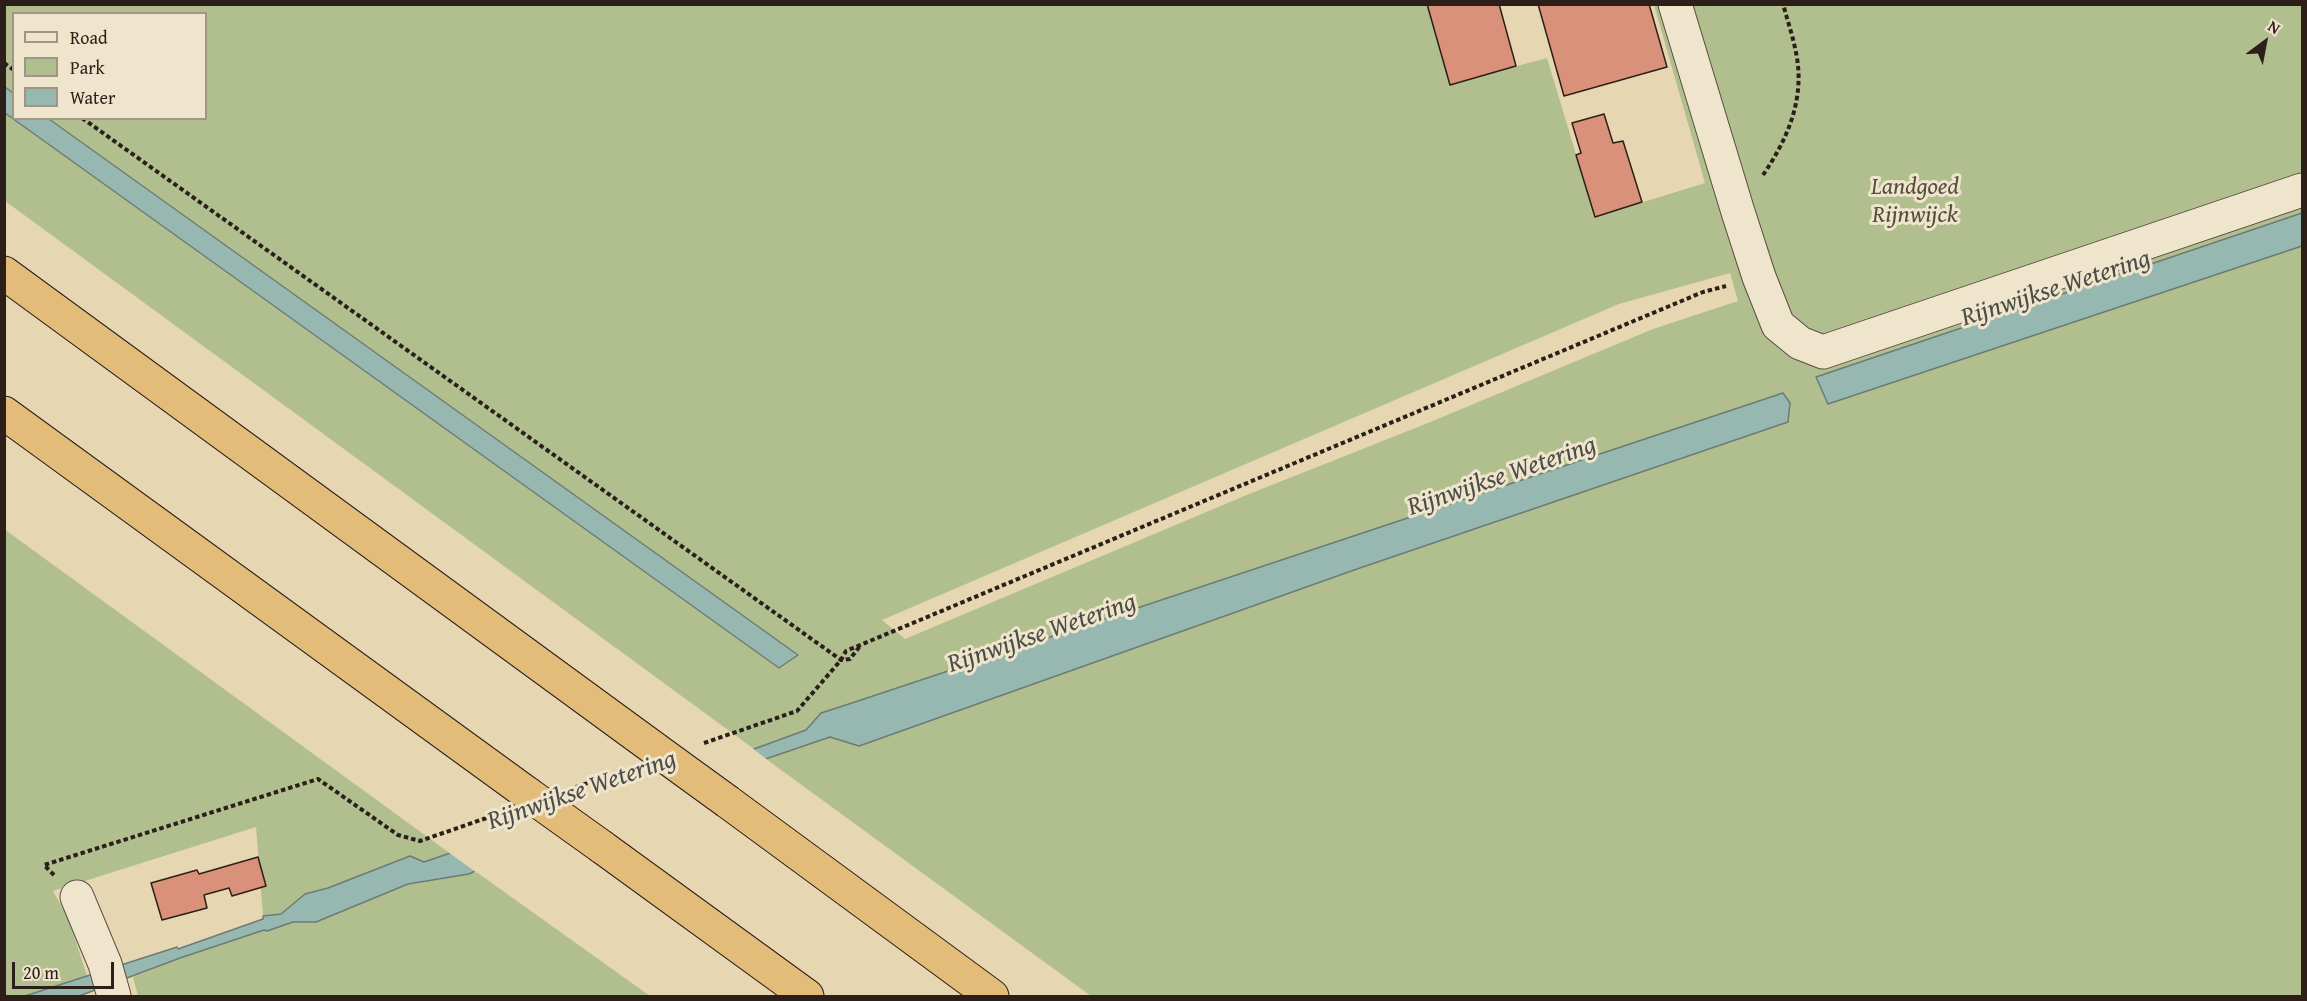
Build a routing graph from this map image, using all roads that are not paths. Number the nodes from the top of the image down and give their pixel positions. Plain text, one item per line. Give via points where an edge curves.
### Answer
1 (1675, 4) edge
2 (2302, 190) edge
3 (4, 273) edge
4 (4, 413) edge
5 (77, 897) road end
6 (110, 983) edge
7 (807, 996) edge
8 (992, 996) edge

1 - 2 street via 1737,213 1778,325 1800,343 1823,352
3 - 8 highway, bridge via 643,759 728,802
4 - 7 highway, bridge via 518,802 602,847
5 - 6 street

